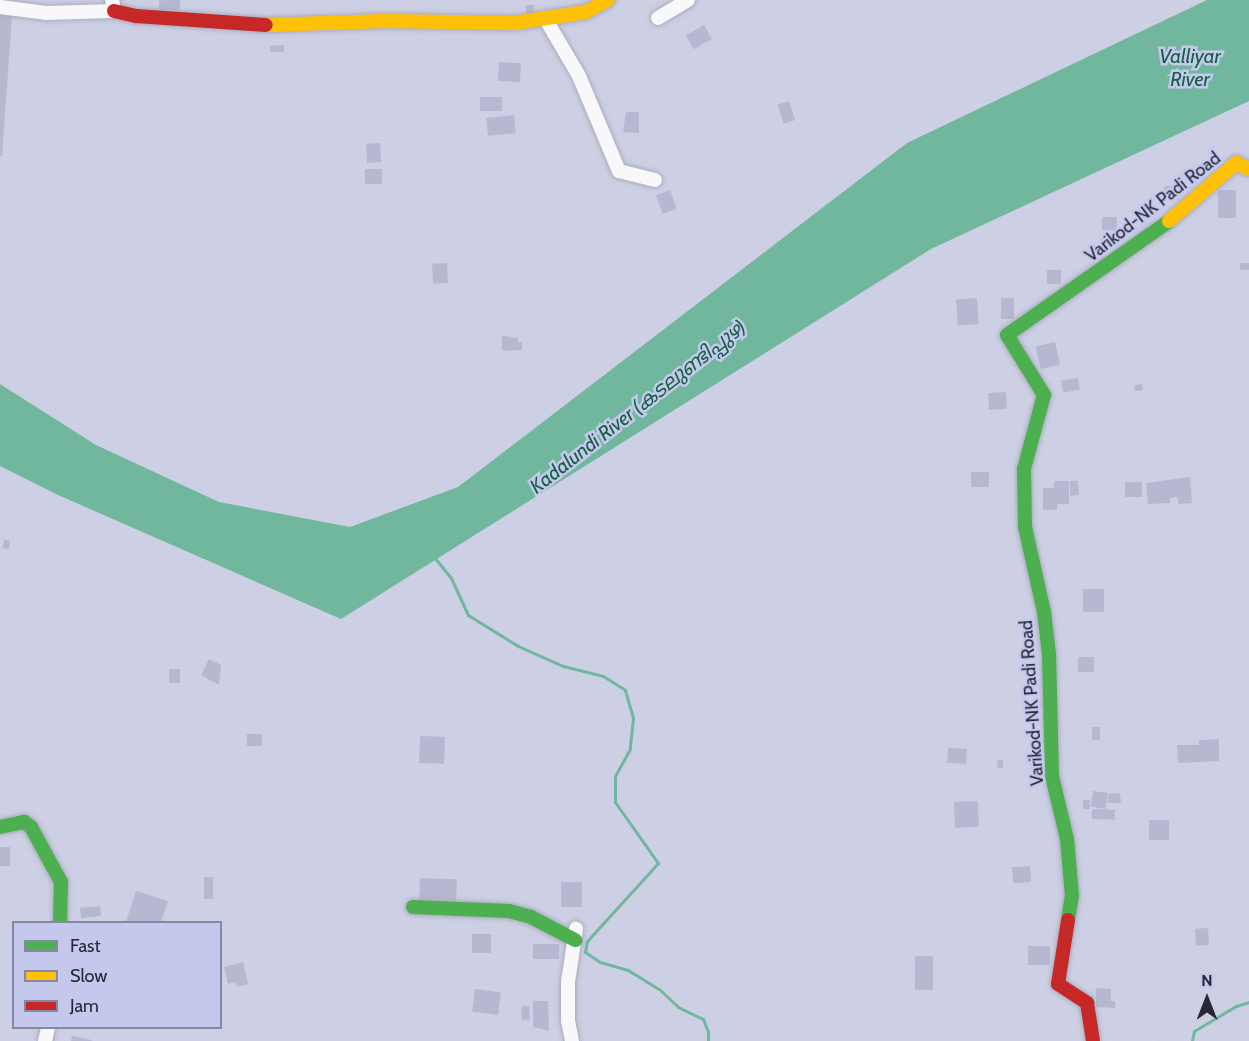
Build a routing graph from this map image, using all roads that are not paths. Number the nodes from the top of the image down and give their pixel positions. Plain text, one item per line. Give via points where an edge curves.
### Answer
1 (608, 0) edge
2 (688, 0) edge
3 (95, 6) edge
4 (113, 6) edge
5 (0, 7) edge
6 (546, 18) junction
7 (658, 18) road end
8 (1249, 169) edge
9 (655, 180) dead end
10 (0, 827) edge
11 (413, 907) dead end
12 (60, 921) edge
13 (572, 1041) edge
14 (1093, 1041) edge

1 - 6 street via 586,12
2 - 7 street
3 - 4 street
3 - 5 street via 46,13
4 - 6 street via 136,16 273,25 514,22
6 - 9 street via 579,76 619,171
8 - 14 street, Varikod-NK Padi Road via 1236,163 1190,205 1007,335 1044,395 1024,469 1025,515 1050,654 1052,776 1067,839 1072,896 1058,984 1087,1003
10 - 12 street via 24,822 32,827 61,882
11 - 13 street via 509,911 575,934 568,982

